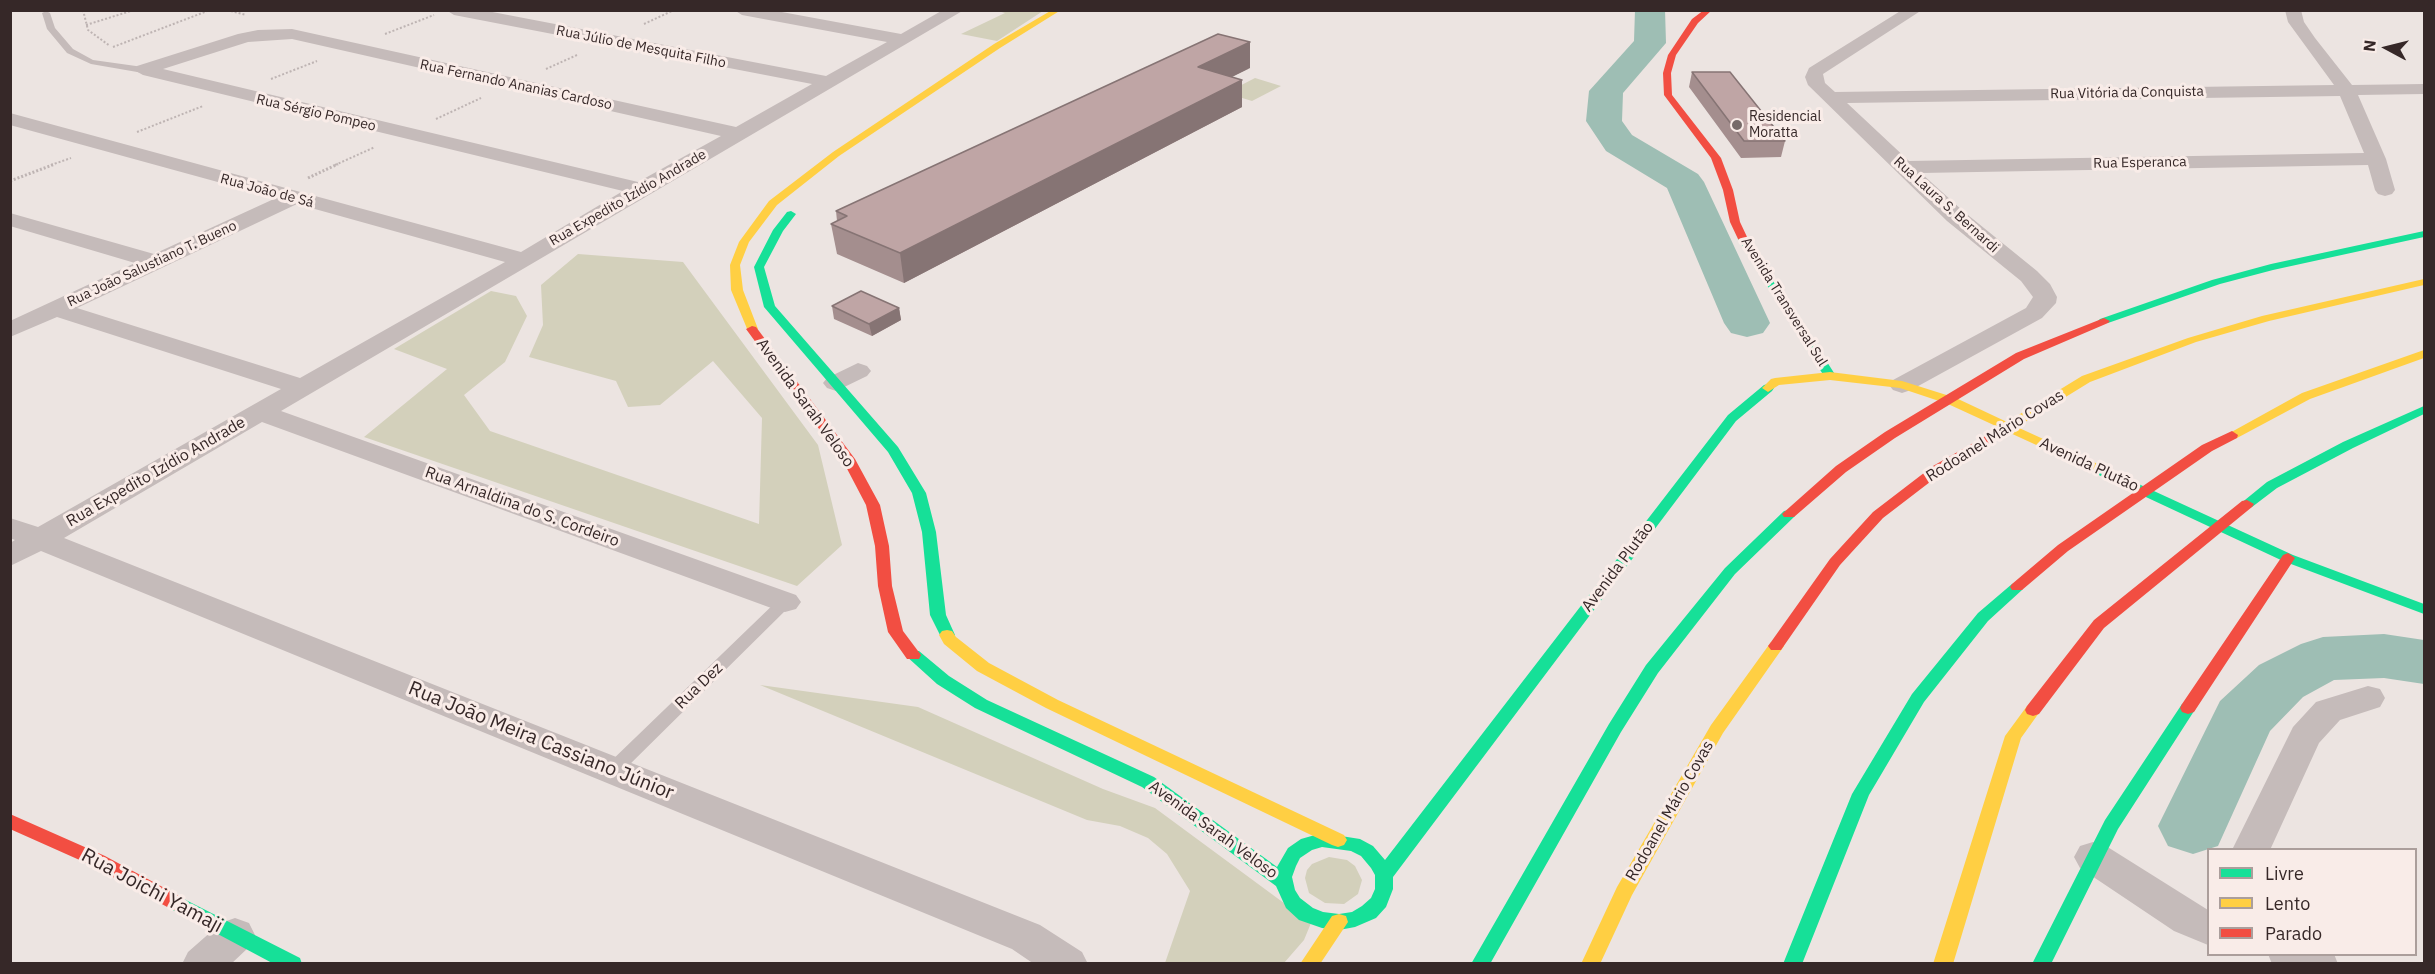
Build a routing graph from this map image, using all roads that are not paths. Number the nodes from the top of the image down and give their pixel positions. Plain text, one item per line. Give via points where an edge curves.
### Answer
1 (454, 10) edge
2 (742, 10) edge
3 (956, 10) edge
4 (1058, 10) edge
5 (1709, 10) edge
6 (1914, 10) edge
7 (2293, 10) edge
8 (46, 13) dead end
9 (1072, 14) dead end
10 (904, 40) junction
11 (143, 70) junction
12 (828, 82) junction
13 (2424, 89) edge
14 (2347, 90) junction
15 (1830, 98) junction
16 (10, 119) edge
17 (897, 130) dead end
18 (740, 134) junction
19 (2376, 159) junction
20 (1904, 167) junction
21 (641, 189) junction
22 (2385, 190) dead end
23 (284, 195) junction
24 (800, 204) dead end
25 (10, 219) edge
26 (2424, 234) edge
27 (524, 260) junction
28 (156, 262) junction
29 (2424, 282) edge
30 (56, 309) junction
31 (10, 330) edge
32 (2424, 354) edge
33 (858, 371) dead end
34 (1830, 376) junction
35 (836, 383) junction
36 (1902, 385) junction
37 (302, 387) junction
38 (2424, 410) edge
39 (259, 412) junction
40 (26, 532) edge
41 (10, 556) edge
42 (2288, 558) junction
43 (785, 602) joint
44 (2424, 609) edge
45 (2368, 698) dead end
46 (613, 770) junction
47 (16, 830) edge
48 (1338, 840) junction
49 (2252, 848) edge
50 (2094, 857) junction
51 (1384, 876) junction
52 (1285, 883) junction
53 (1339, 922) junction
54 (2207, 927) edge
55 (235, 935) junction
56 (2295, 956) edge
57 (202, 963) edge
58 (293, 963) edge
59 (1068, 963) edge
60 (1309, 963) edge
61 (1480, 963) edge
62 (1590, 963) edge
63 (1792, 963) edge
64 (1943, 963) edge
65 (2041, 963) edge
66 (2318, 963) edge

1 - 12 street, Rua Júlio de Mesquita Filho
2 - 10 street
3 - 10 street, Rua Expedito Izídio Andrade
4 - 52 main road, Avenida Sarah Veloso via 836,154 773,203 744,242 735,265 737,290 753,332 850,462 873,505 896,632 915,657 981,704 1148,782
5 - 34 main road, Avenida Transversal Sul via 1695,21 1672,55 1667,73 1668,95 1716,158 1745,243
6 - 15 street, Rua Laura S. Bernardi via 1815,72 1817,85
7 - 14 street via 2308,41
8 - 11 lane via 51,29 70,51 91,62
9 - 17 main road
10 - 12 street, Rua Expedito Izídio Andrade
11 - 18 street, Rua Fernando Ananias Cardoso via 244,38 292,34
11 - 21 street, Rua Sérgio Pompeo
12 - 18 street, Rua Expedito Izídio Andrade
13 - 14 street, Rua Vitória da Conquista
14 - 15 street, Rua Vitória da Conquista
14 - 19 street
15 - 20 street, Rua Laura S. Bernardi
16 - 23 street, Rua João de Sá
18 - 21 street, Rua Expedito Izídio Andrade
19 - 20 street, Rua Esperanca
19 - 22 street
20 - 36 street, Rua Laura S. Bernardi via 1955,216 2029,276 2045,297 2034,313
21 - 27 street, Rua Expedito Izídio Andrade
23 - 27 street, Rua João de Sá
23 - 28 street, Rua João Salustiano T. Bueno
24 - 35 main road, Avenida Sarah Veloso via 778,230 759,267 770,307
25 - 28 street
26 - 61 main road via 2217,282 2109,319 2020,356 1842,469 1771,529 1730,571 1652,669
27 - 37 street, Rua Expedito Izídio Andrade
28 - 30 street, Rua João Salustiano T. Bueno
29 - 62 main road, Rodoanel Mário Covas via 2266,318 2086,379 1938,469 1878,515 1835,562 1717,729 1624,892
30 - 31 street, Rua João Salustiano T. Bueno
30 - 37 street
32 - 63 main road via 2306,396 2207,448 2063,548 1983,617 1918,698 1861,794
33 - 35 street
34 - 36 main road, Avenida Plutão
34 - 51 main road, Avenida Plutão via 1775,382 1732,418
35 - 48 main road, Avenida Sarah Veloso via 893,450 919,494 938,615 949,640 983,667 1052,704
36 - 42 main road, Avenida Plutão via 1952,401
37 - 39 street, Rua Expedito Izídio Andrade
38 - 64 main road via 2272,485 2099,624 2013,736
39 - 40 street, Rua Expedito Izídio Andrade
39 - 43 street, Rua Arnaldina do S. Cordeiro
40 - 41 street, Rua Expedito Izídio Andrade
40 - 46 street, Rua João Meira Cassiano Júnior
42 - 44 main road, Avenida Plutão
42 - 50 main road via 2111,825
43 - 46 lane, Rua Dez
45 - 49 street via 2328,711 2305,736
46 - 59 street, Rua João Meira Cassiano Júnior via 1026,937
47 - 55 main road, Rua Joichi Yamaji via 99,861
48 - 51 main road via 1367,851
48 - 52 main road via 1307,844 1294,853 1287,864
50 - 54 street
50 - 65 main road
51 - 53 main road via 1379,902 1355,919
52 - 53 main road via 1293,903 1306,914
53 - 60 main road
55 - 57 street
55 - 58 main road, Rua Joichi Yamaji
56 - 66 street

